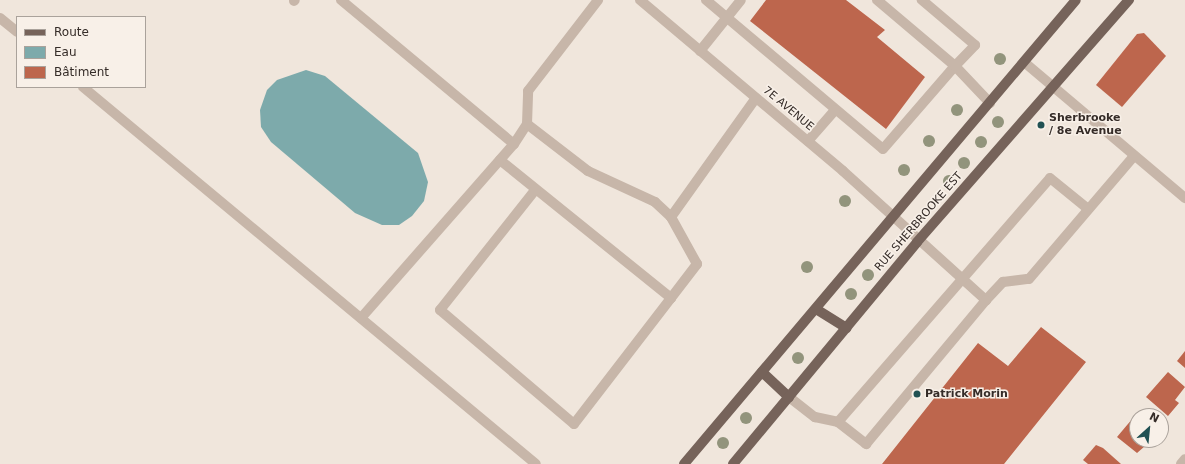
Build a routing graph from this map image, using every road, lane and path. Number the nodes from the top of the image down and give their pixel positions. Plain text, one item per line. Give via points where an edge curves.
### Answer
1 (341, 0) edge
2 (598, 0) edge
3 (640, 0) edge
4 (706, 0) edge
5 (741, 0) edge
6 (876, 0) edge
7 (922, 0) edge
8 (1076, 0) edge
9 (1128, 0) edge
10 (0, 18) edge
11 (727, 18) junction
12 (16, 31) edge
13 (700, 51) junction
14 (1024, 62) junction
15 (955, 66) junction
16 (84, 88) edge
17 (1052, 88) junction
18 (756, 98) junction
19 (990, 103) junction
20 (835, 110) junction
21 (527, 124) junction
22 (808, 142) junction
23 (514, 144) junction
24 (1134, 156) junction
25 (500, 160) junction
26 (536, 189) junction
27 (1185, 198) edge
28 (1088, 209) junction
29 (671, 217) junction
30 (892, 219) junction
31 (917, 242) junction
32 (960, 279) junction
33 (671, 298) junction
34 (986, 300) junction
35 (816, 309) junction
36 (360, 318) junction
37 (846, 328) junction
38 (762, 372) junction
39 (789, 397) junction
40 (838, 422) junction
41 (1185, 459) edge
42 (536, 464) edge
43 (684, 464) edge
44 (733, 464) edge
45 (1181, 464) edge

1 - 23 street
2 - 21 street via 528,91
3 - 13 street, 7E AVENUE
4 - 11 street
5 - 11 street
6 - 15 street
7 - 15 street via 975,45
8 - 14 main road, RUE SHERBROOKE EST
9 - 17 main road, RUE SHERBROOKE EST
10 - 12 street
11 - 13 street
11 - 20 street
13 - 18 street, 7E AVENUE
14 - 17 street
14 - 19 main road, RUE SHERBROOKE EST
15 - 19 street
15 - 20 street via 883,149
16 - 36 street
17 - 24 street
17 - 31 main road, RUE SHERBROOKE EST
18 - 22 street, 7E AVENUE
18 - 29 street
19 - 30 main road, RUE SHERBROOKE EST
20 - 22 street
21 - 23 street
21 - 29 street via 588,171 655,202
22 - 30 street, 7E AVENUE
23 - 25 street
24 - 27 street
24 - 28 street
25 - 26 street
25 - 36 street
26 - 33 street
26 - 33 street via 440,310 574,424
28 - 32 street via 1050,178
28 - 34 street via 1029,279 1003,282
29 - 33 street via 697,264
30 - 31 street, 7E AVENUE
30 - 35 main road, RUE SHERBROOKE EST
31 - 32 street, 7E AVENUE
31 - 37 main road, RUE SHERBROOKE EST
32 - 34 street, 7E AVENUE
32 - 40 street
34 - 40 street via 866,444
35 - 37 main road
35 - 38 main road, RUE SHERBROOKE EST
36 - 42 street
37 - 39 main road, RUE SHERBROOKE EST
38 - 39 main road
38 - 43 main road, RUE SHERBROOKE EST
39 - 40 street via 814,417
39 - 44 main road, RUE SHERBROOKE EST
41 - 45 street

